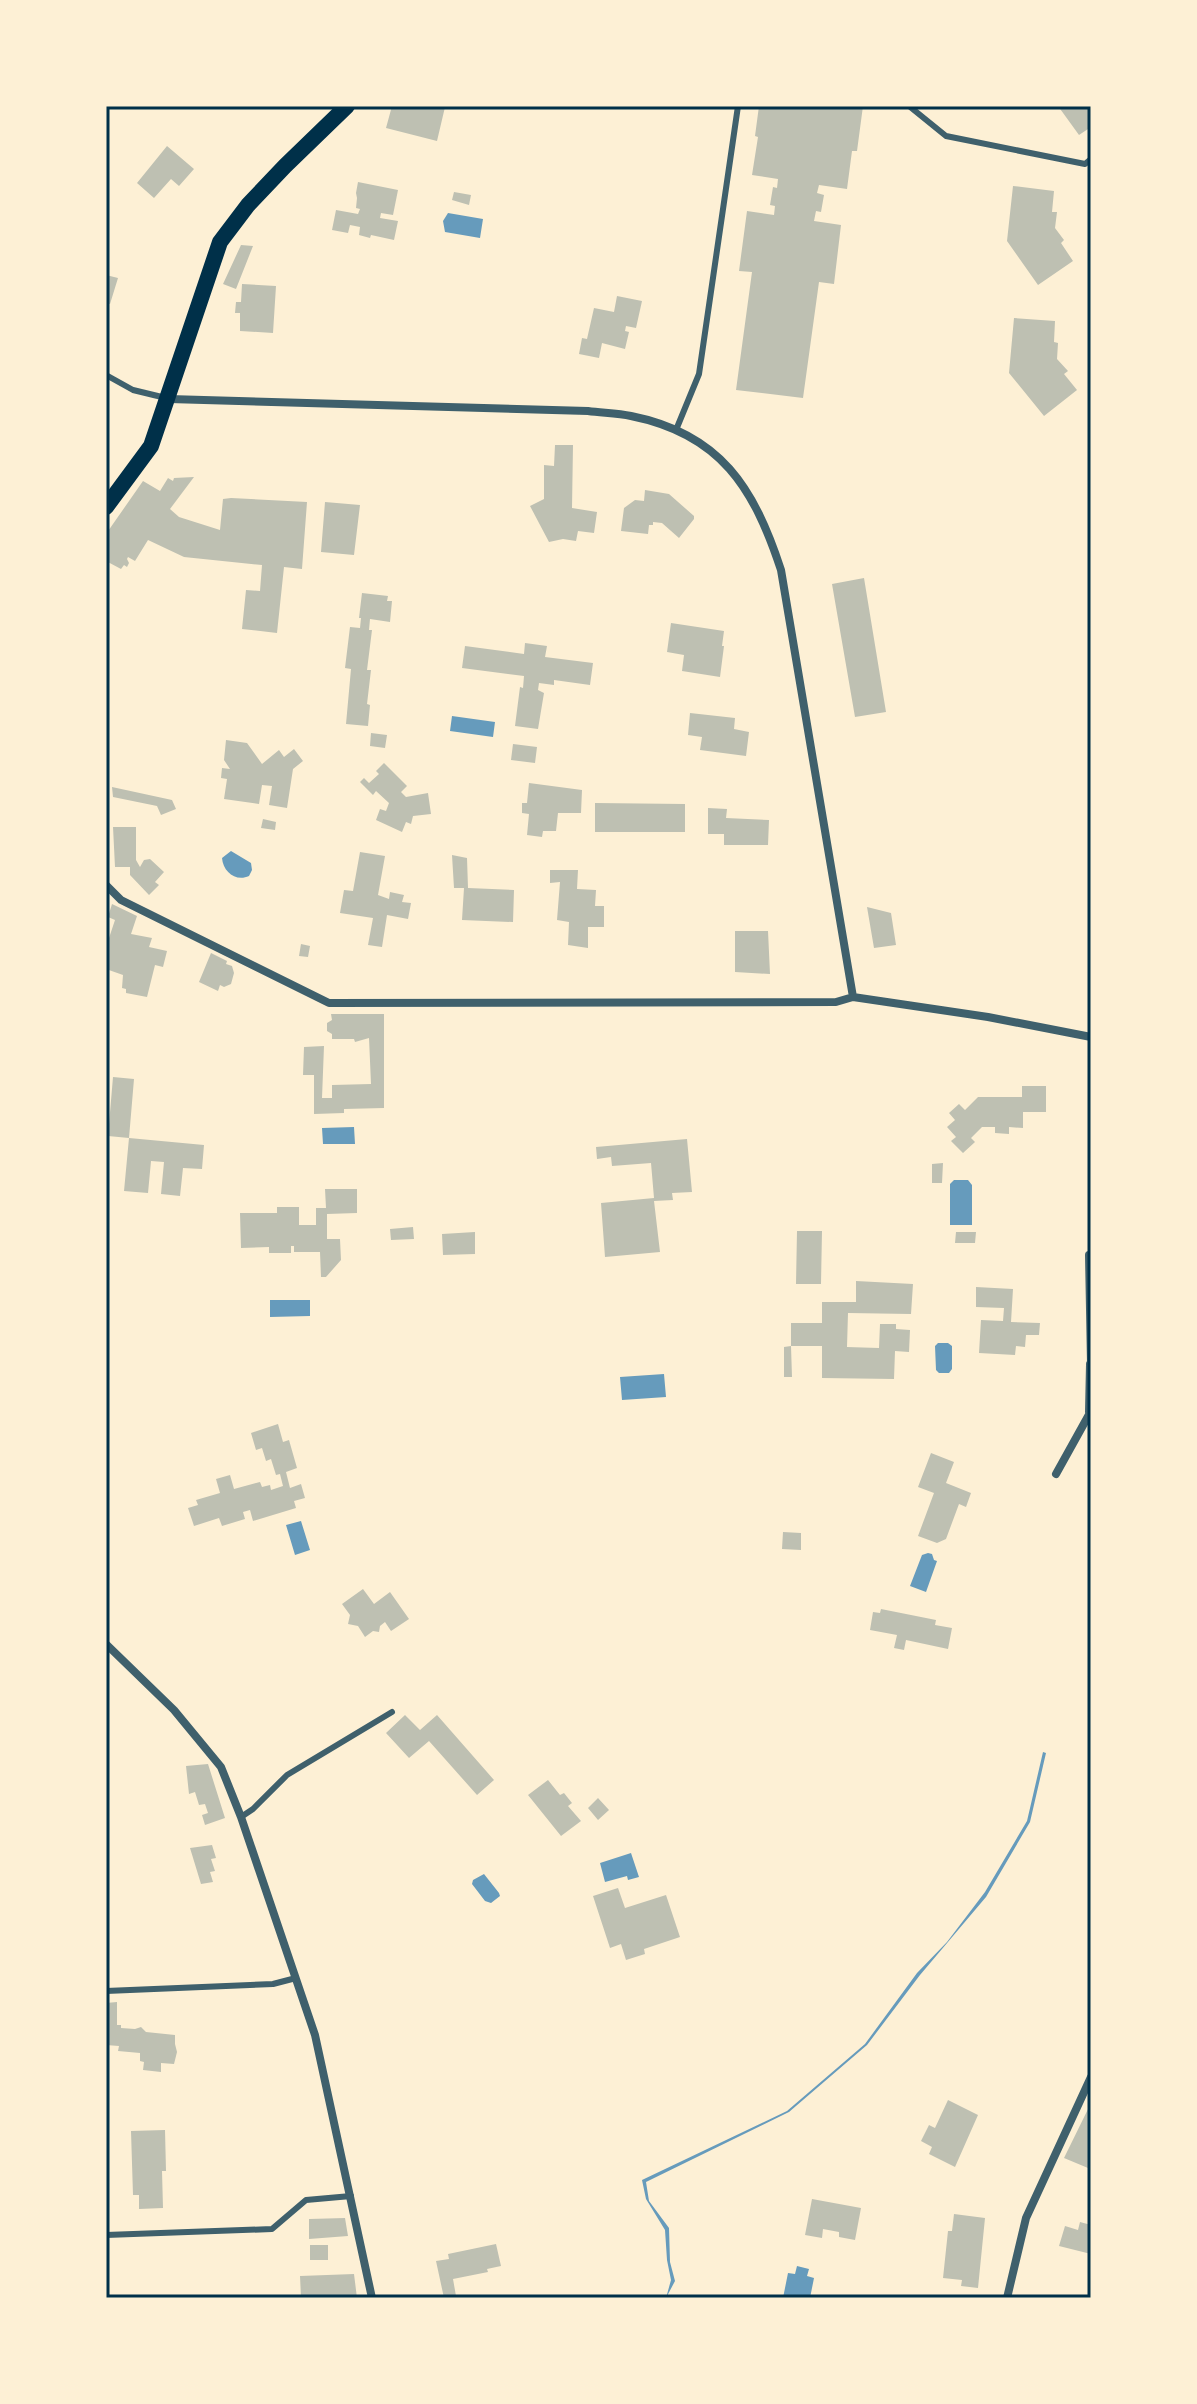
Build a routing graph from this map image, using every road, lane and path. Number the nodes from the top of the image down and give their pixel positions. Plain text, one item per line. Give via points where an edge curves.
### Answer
1 (347, 106) edge
2 (738, 106) edge
3 (909, 106) edge
4 (1091, 159) edge
5 (106, 375) edge
6 (169, 399) junction
7 (676, 430) junction
8 (106, 507) edge
9 (106, 885) edge
10 (853, 997) junction
11 (1091, 1037) edge
12 (1089, 1255) dead end
13 (1090, 1364) edge
14 (1090, 1412) edge
15 (1056, 1474) dead end
16 (106, 1644) edge
17 (392, 1712) dead end
18 (241, 1817) junction
19 (296, 1978) junction
20 (106, 1991) edge
21 (1091, 2077) edge
22 (351, 2196) junction
23 (106, 2235) edge
24 (372, 2298) edge
25 (1007, 2298) edge

1 - 6 main road via 248,205 220,242
2 - 7 lane via 699,374
3 - 4 lane via 946,136 1085,164
5 - 6 lane via 133,390
6 - 7 street via 588,411 631,416
6 - 8 main road via 151,446
7 - 10 street via 714,451 741,481 781,570
9 - 10 street via 121,900 329,1003 836,1002
10 - 11 street
12 - 13 street
13 - 14 street
14 - 15 street
16 - 18 street via 174,1710 221,1767
17 - 18 lane via 287,1775
18 - 19 street
19 - 20 lane via 273,1984
19 - 22 street via 315,2035
21 - 25 street via 1026,2218
22 - 23 lane via 306,2200 272,2229
22 - 24 street

